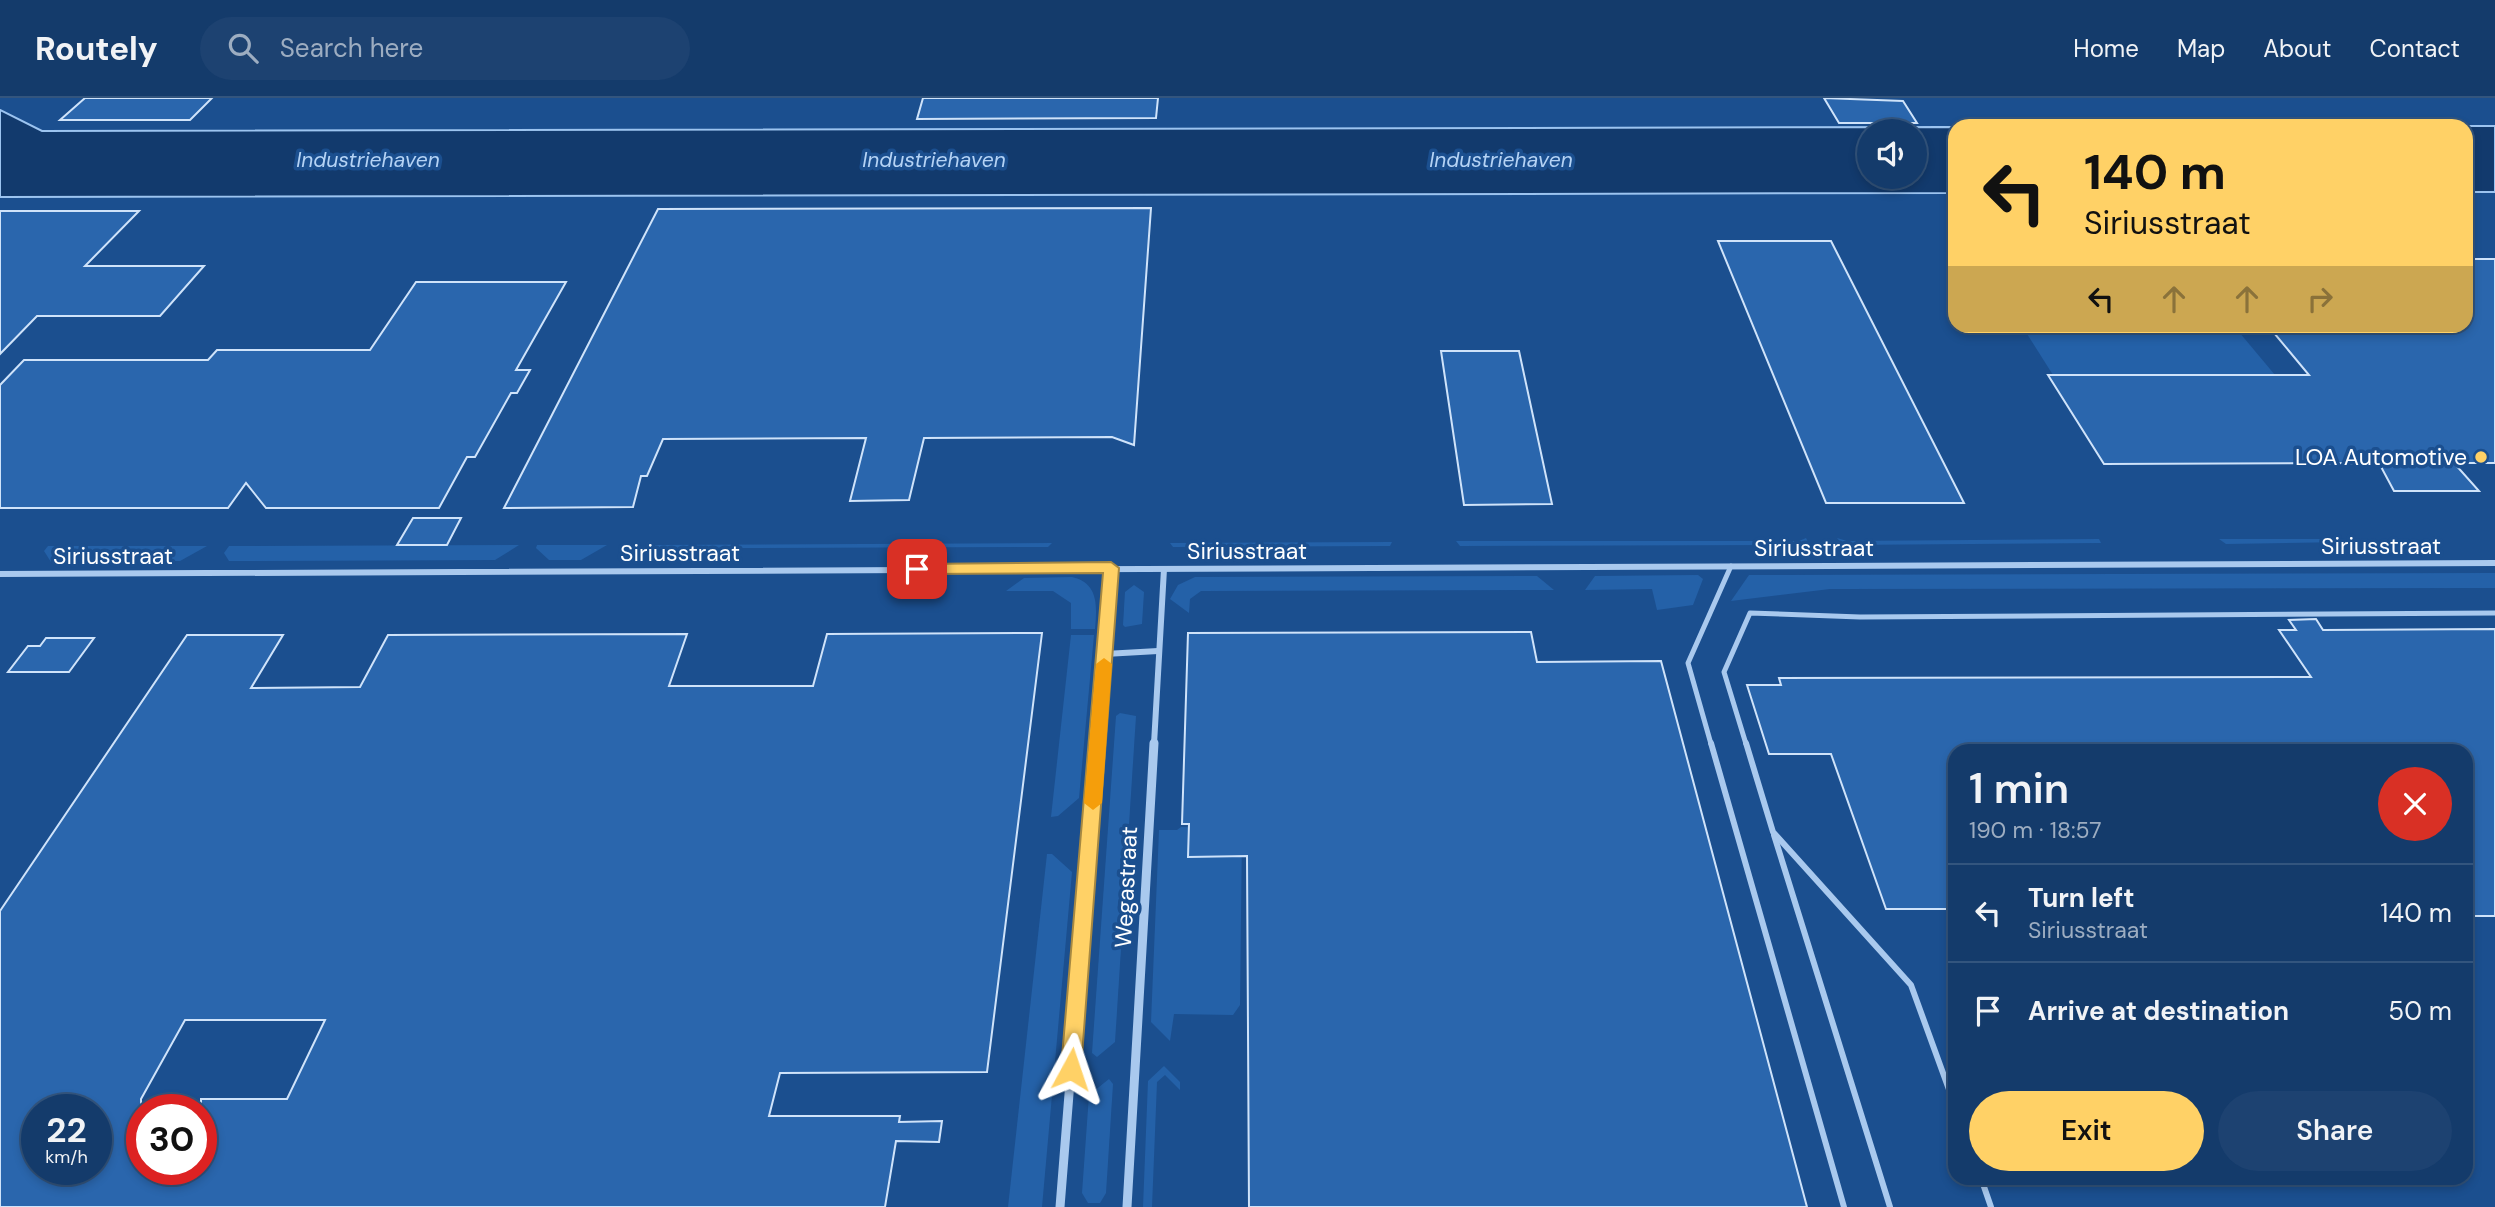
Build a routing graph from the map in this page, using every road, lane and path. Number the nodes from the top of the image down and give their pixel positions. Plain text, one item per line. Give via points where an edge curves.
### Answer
1 (2495, 563) edge
2 (1731, 566) junction
3 (1111, 568) junction
4 (1164, 569) junction
5 (0, 574) edge
6 (2495, 613) edge
7 (1158, 651) junction
8 (1105, 654) junction
9 (1773, 832) junction
10 (1948, 1087) edge
11 (1984, 1185) edge
12 (1060, 1207) edge
13 (1127, 1207) edge
14 (1844, 1207) edge
15 (1890, 1207) edge
16 (1992, 1207) edge

1 - 2 street, Siriusstraat
2 - 4 street, Siriusstraat
2 - 14 lane via 1688,663
3 - 4 street, Siriusstraat
3 - 5 street, Siriusstraat
3 - 8 street, Wegastraat
4 - 7 street, Wegastraat
6 - 9 lane via 1860,617 1750,613 1724,672
7 - 8 street
7 - 13 street, Wegastraat
8 - 12 street, Wegastraat
9 - 10 lane via 1911,985
9 - 15 lane
11 - 16 lane

